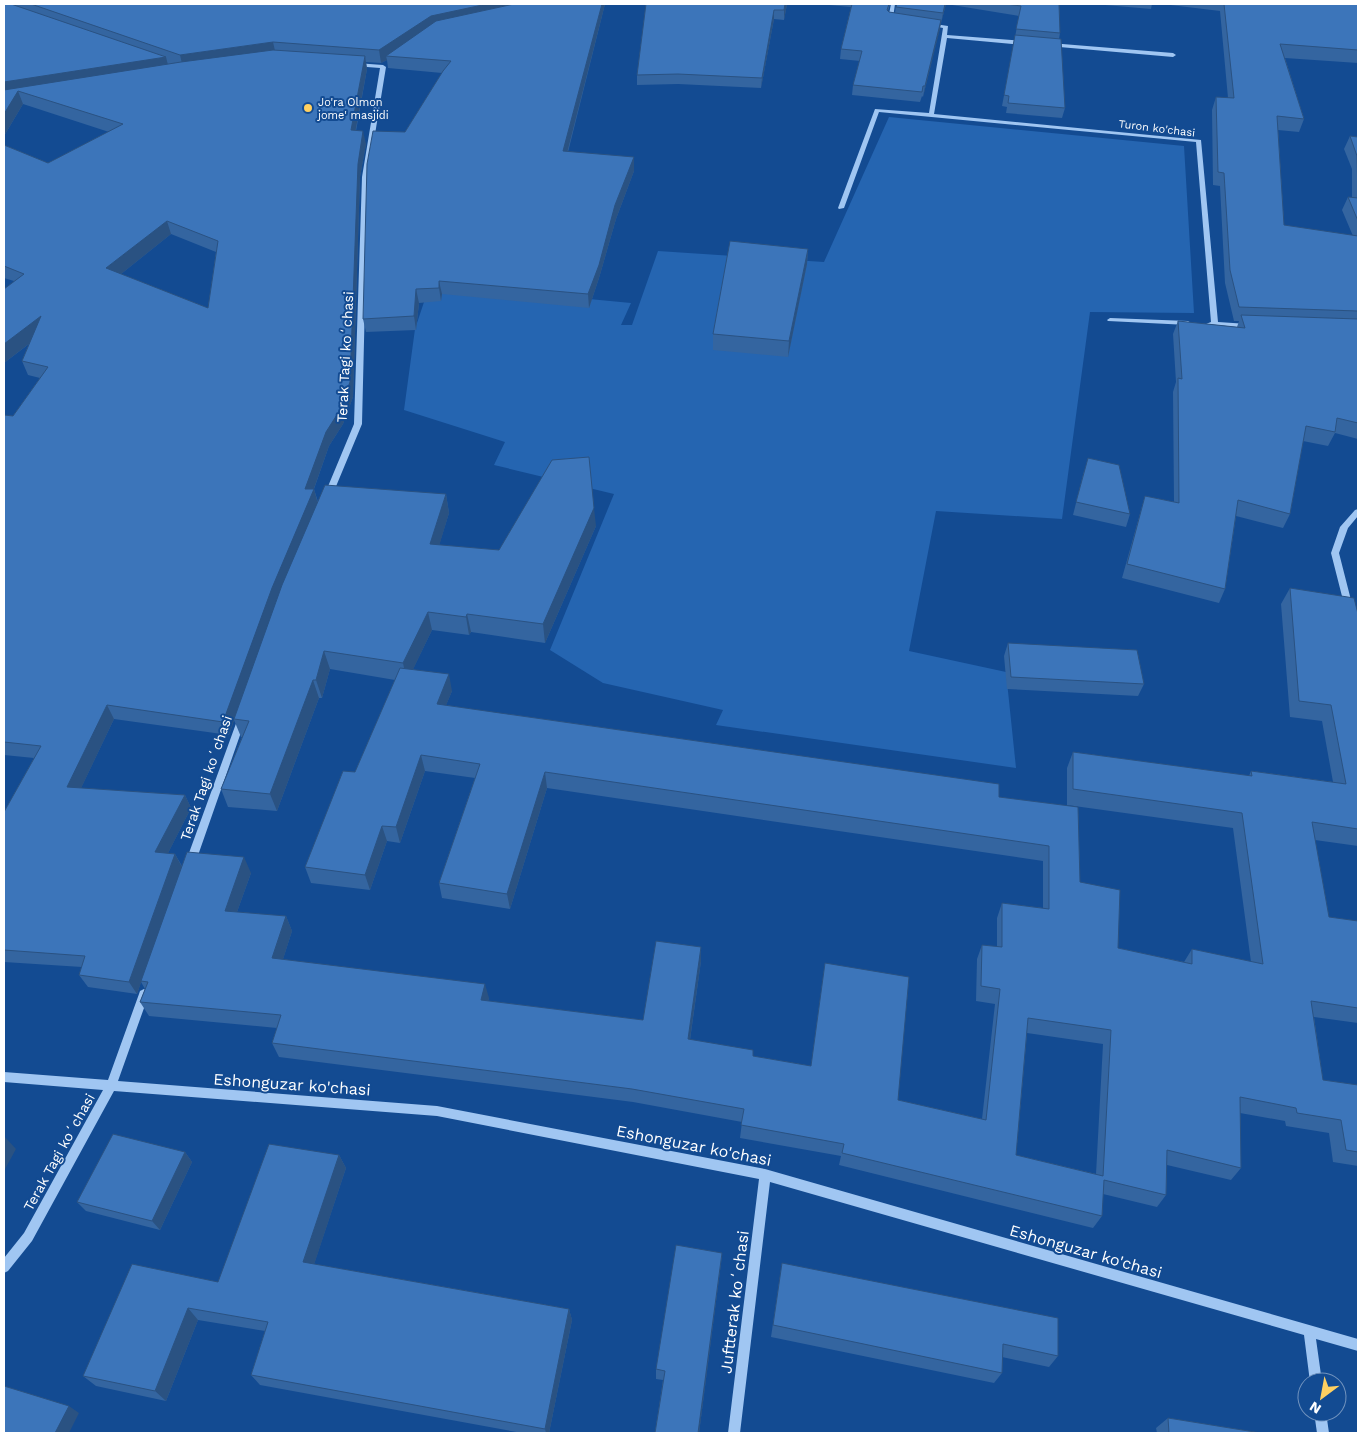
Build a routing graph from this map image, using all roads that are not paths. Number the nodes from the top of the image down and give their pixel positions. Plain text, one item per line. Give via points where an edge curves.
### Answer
1 (893, 4) edge
2 (899, 20) edge
3 (928, 24) edge
4 (945, 36) junction
5 (1034, 44) edge
6 (1044, 44) edge
7 (1174, 55) dead end
8 (354, 65) edge
9 (931, 116) junction
10 (841, 208) dead end
11 (1110, 320) dead end
12 (1196, 324) edge
13 (1205, 324) edge
14 (1215, 325) junction
15 (1256, 326) edge
16 (324, 505) edge
17 (1358, 512) edge
18 (1351, 614) edge
19 (246, 705) edge
20 (187, 873) edge
21 (147, 984) edge
22 (4, 1077) edge
23 (111, 1086) junction
24 (765, 1175) junction
25 (4, 1267) edge
26 (1309, 1331) junction
27 (1358, 1345) edge
28 (1315, 1372) edge
29 (734, 1433) edge

1 - 2 street via 890,19
3 - 4 street via 946,26
4 - 5 street
4 - 9 street
6 - 7 street
8 - 16 street, Terak Tagi koʻchasi via 387,64 365,177 358,424
9 - 10 street via 877,110
9 - 14 street, Turon ko'chasi via 1199,141
11 - 12 street
13 - 14 street
14 - 15 street
17 - 18 street via 1344,527 1335,553
19 - 20 street, Terak Tagi koʻchasi
21 - 23 street, Terak Tagi koʻchasi
22 - 23 street, Eshonguzar ko'chasi
23 - 24 street, Eshonguzar ko'chasi via 437,1111
23 - 25 street, Terak Tagi koʻchasi via 28,1237
24 - 26 street, Eshonguzar ko'chasi
24 - 29 street, Juftterak koʻchasi
26 - 27 street, Eshonguzar ko'chasi
26 - 28 street

